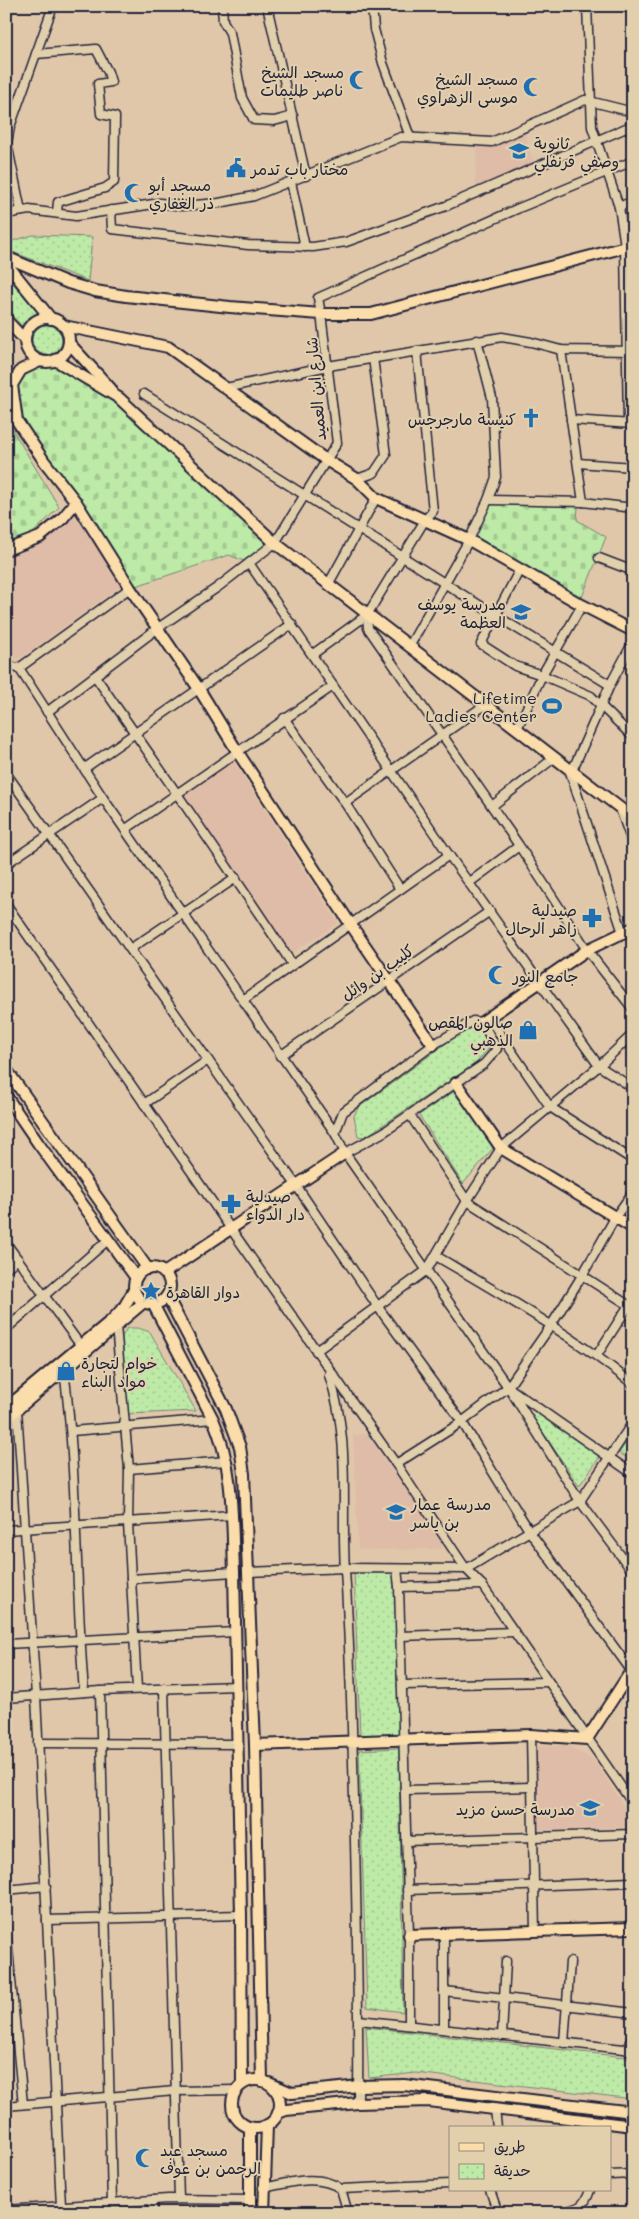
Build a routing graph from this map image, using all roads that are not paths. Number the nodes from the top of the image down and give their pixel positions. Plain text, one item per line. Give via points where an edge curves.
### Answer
1 (53, 6) edge
2 (222, 6) edge
3 (267, 6) edge
4 (372, 6) edge
5 (587, 6) edge
6 (36, 54) junction
7 (592, 102) junction
8 (633, 112) edge
9 (293, 116) junction
10 (633, 124) edge
11 (410, 137) junction
12 (596, 141) junction
13 (7, 142) edge
14 (633, 161) edge
15 (607, 171) junction
16 (306, 176) junction
17 (291, 182) junction
18 (633, 201) edge
19 (619, 206) junction
20 (21, 210) junction
21 (111, 210) junction
22 (57, 212) junction
23 (6, 214) edge
24 (629, 246) edge
25 (306, 247) junction
26 (6, 256) edge
27 (6, 263) edge
28 (321, 314) junction
29 (51, 319) junction
30 (6, 320) edge
31 (64, 326) junction
32 (25, 340) junction
33 (477, 340) junction
34 (69, 343) junction
35 (560, 350) junction
36 (630, 350) edge
37 (417, 351) junction
38 (373, 358) junction
39 (55, 360) junction
40 (40, 361) junction
41 (328, 366) junction
42 (226, 388) junction
43 (144, 394) dead end
44 (119, 398) junction
45 (571, 420) junction
46 (630, 424) edge
47 (326, 460) junction
48 (578, 463) junction
49 (633, 467) edge
50 (357, 480) junction
51 (304, 496) junction
52 (376, 498) junction
53 (488, 500) junction
54 (76, 502) junction
55 (583, 502) junction
56 (633, 508) edge
57 (425, 520) junction
58 (358, 530) junction
59 (468, 540) junction
60 (275, 542) junction
61 (6, 550) edge
62 (404, 558) junction
63 (599, 558) dead end
64 (249, 563) junction
65 (520, 570) junction
66 (633, 571) edge
67 (329, 583) junction
68 (444, 583) junction
69 (130, 588) junction
70 (582, 605) junction
71 (367, 615) junction
72 (495, 615) junction
73 (292, 624) junction
74 (158, 628) junction
75 (633, 631) edge
76 (633, 642) edge
77 (409, 647) junction
78 (556, 652) junction
79 (313, 654) junction
80 (6, 666) edge
81 (18, 668) junction
82 (542, 674) junction
83 (95, 676) junction
84 (610, 685) junction
85 (333, 686) junction
86 (199, 688) junction
87 (602, 704) junction
88 (485, 705) junction
89 (48, 712) junction
90 (284, 718) junction
91 (517, 729) junction
92 (135, 734) junction
93 (442, 735) junction
94 (633, 737) edge
95 (237, 751) junction
96 (554, 758) junction
97 (85, 768) junction
98 (392, 769) junction
99 (570, 770) junction
100 (6, 773) edge
101 (176, 795) junction
102 (103, 798) junction
103 (344, 803) junction
104 (492, 806) junction
105 (620, 808) junction
106 (633, 818) edge
107 (126, 829) junction
108 (50, 834) junction
109 (633, 845) edge
110 (519, 846) junction
111 (449, 855) junction
112 (6, 864) edge
113 (236, 878) junction
114 (470, 882) junction
115 (400, 889) junction
116 (6, 904) edge
117 (490, 911) junction
118 (184, 912) junction
119 (351, 925) junction
120 (628, 931) edge
121 (130, 949) junction
122 (587, 950) junction
123 (292, 964) junction
124 (390, 980) junction
125 (540, 982) junction
126 (242, 1000) junction
127 (633, 1009) edge
128 (486, 1020) junction
129 (633, 1034) edge
130 (433, 1046) junction
131 (280, 1056) junction
132 (208, 1060) junction
133 (599, 1066) junction
134 (6, 1069) edge
135 (456, 1084) junction
136 (633, 1088) edge
137 (6, 1096) edge
138 (144, 1104) junction
139 (550, 1107) junction
140 (410, 1115) junction
141 (335, 1133) junction
142 (501, 1148) junction
143 (345, 1152) junction
144 (633, 1160) edge
145 (296, 1185) junction
146 (633, 1192) edge
147 (467, 1200) junction
148 (616, 1216) junction
149 (633, 1228) edge
150 (230, 1229) junction
151 (108, 1240) junction
152 (6, 1243) edge
153 (436, 1256) junction
154 (18, 1259) junction
155 (6, 1268) edge
156 (148, 1268) junction
157 (427, 1270) junction
158 (164, 1273) junction
159 (583, 1274) junction
160 (136, 1278) junction
161 (134, 1290) junction
162 (45, 1294) junction
163 (167, 1296) junction
164 (148, 1303) junction
165 (631, 1306) edge
166 (378, 1307) junction
167 (552, 1324) junction
168 (116, 1326) junction
169 (6, 1329) edge
170 (81, 1346) junction
171 (316, 1351) junction
172 (597, 1355) junction
173 (326, 1366) junction
174 (64, 1370) junction
175 (633, 1384) edge
176 (508, 1387) junction
177 (6, 1408) edge
178 (17, 1409) junction
179 (6, 1419) edge
180 (213, 1419) junction
181 (462, 1422) junction
182 (633, 1422) edge
183 (126, 1427) junction
184 (72, 1432) junction
185 (609, 1458) junction
186 (227, 1462) junction
187 (396, 1464) junction
188 (129, 1469) junction
189 (633, 1474) edge
190 (580, 1501) junction
191 (232, 1515) junction
192 (128, 1523) junction
193 (77, 1525) junction
194 (25, 1528) junction
195 (6, 1530) edge
196 (530, 1532) junction
197 (345, 1568) junction
198 (397, 1569) junction
199 (466, 1569) junction
200 (234, 1572) junction
201 (247, 1572) junction
202 (633, 1572) edge
203 (131, 1579) junction
204 (482, 1585) junction
205 (399, 1587) junction
206 (235, 1632) junction
207 (514, 1632) junction
208 (400, 1636) junction
209 (134, 1638) junction
210 (80, 1640) junction
211 (31, 1643) junction
212 (6, 1644) edge
213 (632, 1671) edge
214 (548, 1682) junction
215 (402, 1685) junction
216 (236, 1686) junction
217 (164, 1688) junction
218 (136, 1689) junction
219 (100, 1691) junction
220 (84, 1692) junction
221 (36, 1696) junction
222 (6, 1698) edge
223 (531, 1735) junction
224 (587, 1739) junction
225 (403, 1740) junction
226 (353, 1742) junction
227 (38, 1743) junction
228 (102, 1743) junction
229 (166, 1744) junction
230 (237, 1744) junction
231 (256, 1745) junction
232 (532, 1787) junction
233 (405, 1790) junction
234 (633, 1804) edge
235 (633, 1834) edge
236 (533, 1837) junction
237 (406, 1841) junction
238 (633, 1882) edge
239 (46, 1886) junction
240 (534, 1886) junction
241 (6, 1890) edge
242 (408, 1890) junction
243 (241, 1915) junction
244 (170, 1916) junction
245 (106, 1918) junction
246 (47, 1920) junction
247 (6, 1928) edge
248 (633, 1928) edge
249 (535, 1931) junction
250 (409, 1934) junction
251 (444, 1934) junction
252 (506, 1962) dead end
253 (570, 1962) dead end
254 (444, 1991) junction
255 (504, 1997) junction
256 (567, 2006) junction
257 (633, 2013) edge
258 (360, 2020) junction
259 (409, 2025) junction
260 (444, 2029) junction
261 (633, 2034) edge
262 (502, 2036) junction
263 (564, 2042) junction
264 (630, 2050) edge
265 (266, 2082) junction
266 (358, 2086) junction
267 (239, 2087) junction
268 (175, 2091) junction
269 (110, 2097) junction
270 (56, 2101) junction
271 (358, 2103) junction
272 (23, 2104) junction
273 (6, 2106) edge
274 (496, 2109) junction
275 (633, 2112) edge
276 (278, 2113) junction
277 (267, 2125) junction
278 (598, 2125) edge
279 (497, 2126) edge
280 (633, 2126) edge
281 (250, 2127) junction
282 (633, 2174) edge
283 (612, 2175) edge
284 (449, 2184) edge
285 (263, 2188) junction
286 (341, 2189) junction
287 (491, 2192) edge
288 (589, 2192) edge
289 (179, 2199) junction
290 (152, 2200) junction
291 (249, 2200) junction
292 (112, 2203) junction
293 (101, 2204) junction
294 (61, 2206) junction
295 (6, 2210) edge
296 (101, 2213) edge
297 (153, 2213) edge
298 (250, 2213) edge
299 (264, 2213) edge
300 (348, 2213) edge
301 (498, 2213) edge
302 (556, 2213) edge

1 - 6 street
2 - 9 street via 242,98 254,120
3 - 9 street
4 - 11 street via 383,63
5 - 7 street
6 - 13 street
6 - 22 street via 96,49 111,82 98,84 101,114 114,118 114,182 105,188 58,202
7 - 8 street
7 - 11 street via 585,100 492,142
7 - 12 street via 592,127
9 - 16 street
10 - 12 street
11 - 16 street via 401,137
12 - 15 street
12 - 25 street via 389,228 346,242
13 - 20 street
14 - 15 street
15 - 19 street
15 - 28 street via 318,298
16 - 17 street
17 - 21 street via 254,196 219,203 182,206 160,203
17 - 25 street
18 - 19 street
19 - 24 street
20 - 22 street
20 - 23 street
21 - 22 street via 76,216
21 - 25 street via 112,229 248,245
24 - 28 main road via 372,314
24 - 36 street
26 - 28 main road via 95,291
27 - 29 main road
28 - 41 street, شارع ابن العميد
29 - 31 main road
29 - 32 main road via 36,321
30 - 32 main road
31 - 34 main road
31 - 42 main road via 168,347
32 - 40 main road via 29,352
33 - 35 street via 502,337
33 - 37 street
33 - 53 street via 492,398 496,477
34 - 39 main road
34 - 44 main road
35 - 36 street
35 - 45 street
36 - 46 street
37 - 38 street
37 - 57 street via 433,511
38 - 41 street
38 - 50 street via 386,456 374,473
39 - 40 main road
39 - 44 main road
40 - 54 main road via 21,370 12,385 17,421
41 - 42 street
41 - 47 street, شارع ابن العميد via 337,443
42 - 47 main road
43 - 51 street
44 - 60 main road
45 - 46 street
45 - 48 street
47 - 50 main road
47 - 51 street, شارع ابن العميد
48 - 49 street
48 - 55 street
50 - 52 main road
51 - 58 street
51 - 60 street, شارع ابن العميد
52 - 57 main road
52 - 58 street
53 - 55 street
53 - 59 street
54 - 61 main road via 40,537
54 - 69 main road
55 - 56 street
57 - 59 main road
57 - 62 street
58 - 62 street
58 - 67 street
59 - 65 main road
59 - 68 street
60 - 64 street, شارع ابن العميد
60 - 67 main road
62 - 68 street
62 - 71 street
63 - 66 street
64 - 73 street
64 - 74 street, شارع ابن العميد
65 - 70 main road
65 - 72 street
67 - 71 main road
68 - 72 street
68 - 77 street
69 - 74 main road
69 - 81 street
70 - 75 main road
70 - 78 street
71 - 77 main road
71 - 79 street
71 - 93 street via 368,628
72 - 78 street
72 - 82 street via 481,644 515,666
73 - 79 street
73 - 86 street
74 - 83 street, شارع ابن العميد
74 - 86 main road
76 - 84 street
77 - 88 main road
78 - 82 street
78 - 84 street
79 - 85 street
80 - 81 street
81 - 89 street
82 - 87 street
82 - 91 street
83 - 89 street, شارع ابن العميد
83 - 92 street
84 - 87 street
85 - 90 street
85 - 98 street
86 - 92 street
86 - 95 main road
87 - 94 street
87 - 99 street
88 - 91 main road
88 - 93 street
89 - 97 street
90 - 95 street
90 - 103 street
91 - 96 main road
92 - 97 street
92 - 101 street
93 - 98 street
93 - 104 street
95 - 101 street
95 - 119 main road
96 - 99 main road
96 - 104 street
97 - 102 street
98 - 103 street
98 - 111 street
99 - 105 main road
99 - 120 street
100 - 108 street
101 - 107 street
101 - 113 street
102 - 107 street
102 - 108 street
103 - 115 street
104 - 110 street
105 - 106 main road
105 - 109 street
107 - 118 street
108 - 112 street
108 - 121 street
110 - 114 street
110 - 122 street
111 - 114 street
111 - 115 street
113 - 118 street
113 - 123 street
114 - 117 street
115 - 119 street
116 - 138 street
117 - 124 street, كليب بن وائل
117 - 125 street
118 - 121 street
118 - 126 street
119 - 123 street
119 - 124 main road
120 - 122 main road
121 - 132 street
122 - 125 main road
122 - 127 street
123 - 126 street
124 - 130 main road
124 - 131 street, كليب بن وائل
125 - 128 main road
125 - 133 street
126 - 131 street
128 - 130 street via 473,1020
128 - 135 street via 497,1049 484,1064
128 - 139 street
129 - 133 street
130 - 141 street via 343,1112
131 - 141 street
132 - 138 street
132 - 145 street
133 - 136 street
133 - 139 street
134 - 156 main road
135 - 140 street
135 - 142 main road
137 - 151 main road
138 - 150 street
139 - 142 street
139 - 144 street
140 - 143 street
140 - 147 street
141 - 143 street
142 - 147 street
142 - 148 main road
143 - 145 main road
143 - 157 street
145 - 150 main road
145 - 166 street
146 - 148 street
147 - 153 street
147 - 159 street
148 - 149 main road
148 - 159 street
150 - 158 main road
150 - 171 street
151 - 160 main road
151 - 162 street
152 - 154 street
153 - 157 street
153 - 167 street
154 - 155 street
154 - 162 street
156 - 158 main road
156 - 160 main road
157 - 166 street
157 - 176 street
158 - 163 main road via 170,1282
159 - 165 street
159 - 167 street
160 - 161 main road
161 - 164 main road
161 - 170 main road via 113,1319
162 - 169 street
162 - 170 street
163 - 164 main road
163 - 201 main road via 226,1408 240,1447
164 - 168 main road
164 - 180 main road
165 - 172 street
166 - 171 street
166 - 181 street
167 - 172 street
167 - 176 street
168 - 174 main road
168 - 183 street
170 - 177 main road
171 - 173 street
172 - 175 street
173 - 187 street
173 - 197 street via 338,1401 344,1444
174 - 178 main road
174 - 184 street
176 - 181 street
176 - 185 street
176 - 190 street
178 - 179 main road
178 - 194 street
180 - 183 street
180 - 186 main road
181 - 187 street
181 - 196 street
182 - 185 street
183 - 184 street
183 - 188 street
184 - 193 street
185 - 189 street
185 - 190 street
186 - 188 street
186 - 191 main road
187 - 199 street
188 - 192 street
190 - 196 street
190 - 202 street
191 - 192 street
191 - 200 main road
192 - 193 street
192 - 203 street
193 - 194 street
193 - 210 street
194 - 195 street
194 - 211 street
196 - 199 street
196 - 213 street
197 - 198 street
197 - 201 street
197 - 226 street
198 - 199 street
198 - 205 street
199 - 204 street
200 - 203 street
200 - 206 main road
201 - 231 main road
203 - 209 street
204 - 205 street
204 - 207 street
205 - 208 street
206 - 209 street
206 - 216 main road
207 - 208 street
207 - 214 street
208 - 215 street
209 - 210 street
209 - 218 street
210 - 211 street
210 - 220 street
211 - 212 street
211 - 221 street
213 - 224 main road
214 - 215 street
214 - 224 street
215 - 225 street
216 - 217 street
216 - 230 main road
217 - 218 street
217 - 229 street
218 - 219 street
219 - 220 street
219 - 228 street
220 - 221 street
221 - 222 street
221 - 227 street
223 - 224 main road
223 - 225 main road
223 - 232 street
224 - 234 street
225 - 226 main road
225 - 233 street
226 - 231 main road
226 - 258 street
227 - 228 street
227 - 239 street
228 - 229 street
228 - 245 street
229 - 230 street
229 - 244 street
230 - 243 main road
231 - 265 main road
232 - 233 street
232 - 236 street
233 - 237 street
235 - 236 street
236 - 237 street
236 - 240 street
237 - 242 street
238 - 240 street
239 - 241 street
239 - 246 street
240 - 242 street
240 - 249 street
242 - 250 street
243 - 244 street
243 - 267 main road
244 - 245 street
244 - 268 street
245 - 246 street
245 - 269 street
246 - 270 street
247 - 272 street
248 - 249 main road
249 - 251 main road
250 - 251 main road
250 - 259 street
251 - 254 street
252 - 255 street
253 - 256 street
254 - 255 street
254 - 260 street
255 - 256 street
255 - 262 street
256 - 257 street
256 - 263 street
258 - 259 street
258 - 266 street
259 - 260 street
260 - 262 street
261 - 264 street
262 - 263 street
263 - 264 street
265 - 266 main road via 292,2093
265 - 267 main road via 254,2080
265 - 276 main road via 278,2094
266 - 271 street
266 - 275 main road via 404,2085
267 - 268 street
267 - 281 main road via 233,2098 234,2114
268 - 269 street
268 - 289 street
269 - 270 street
269 - 292 street
270 - 272 street
270 - 294 street
271 - 274 main road via 428,2101
271 - 276 main road
272 - 273 street
274 - 278 main road
274 - 279 street
276 - 277 main road
277 - 281 main road
277 - 285 main road
278 - 280 main road
281 - 291 main road
282 - 283 street
284 - 286 street
285 - 286 street via 319,2180
285 - 299 main road
286 - 300 street
287 - 301 street
288 - 302 street via 582,2206
289 - 290 street
289 - 291 street
290 - 292 street
290 - 297 street
291 - 298 main road
292 - 293 street
293 - 294 street
293 - 296 street
294 - 295 street

